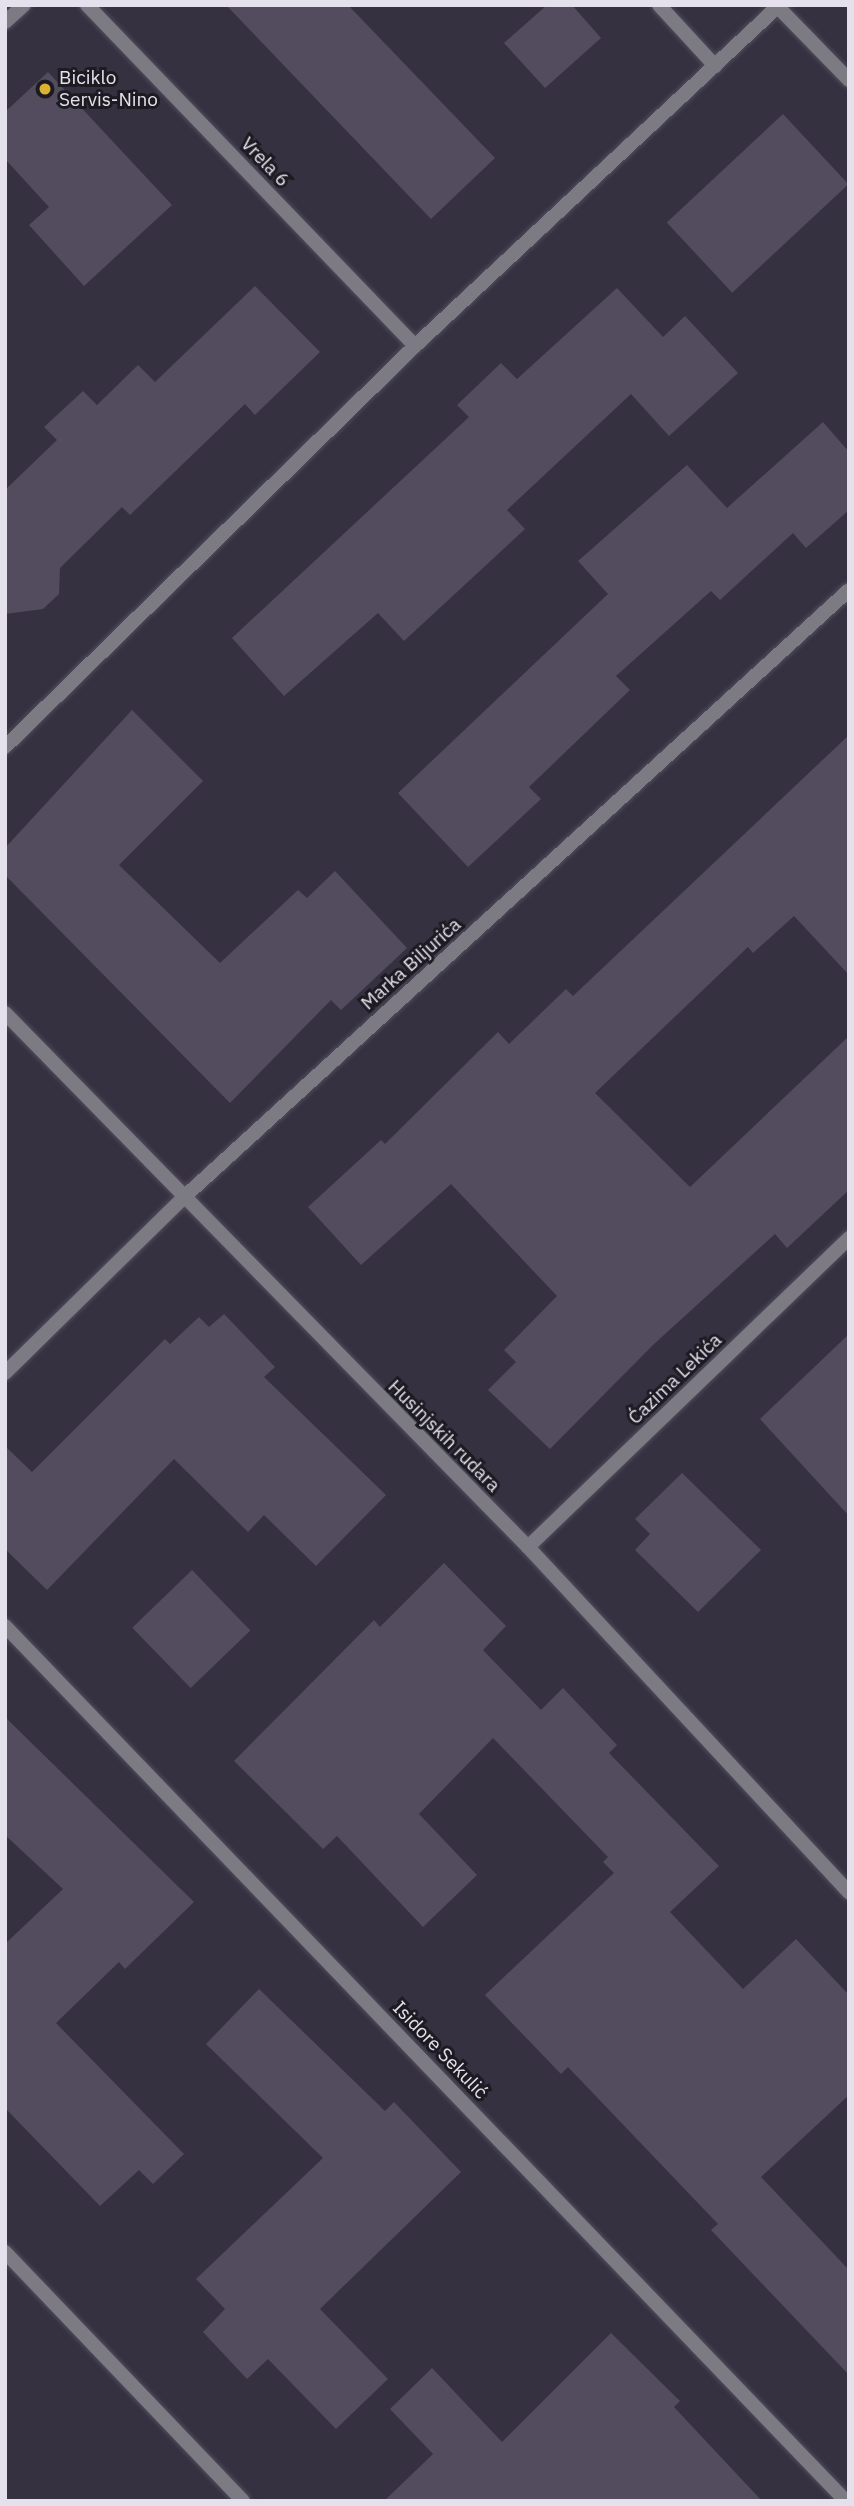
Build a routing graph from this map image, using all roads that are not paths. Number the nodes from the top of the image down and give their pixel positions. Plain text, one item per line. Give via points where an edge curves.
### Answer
1 (24, 5) edge
2 (87, 5) edge
3 (659, 5) edge
4 (778, 6) edge
5 (5, 22) edge
6 (715, 66) junction
7 (849, 80) edge
8 (415, 346) junction
9 (849, 590) edge
10 (5, 747) edge
11 (5, 1013) edge
12 (182, 1199) junction
13 (849, 1238) edge
14 (5, 1373) edge
15 (528, 1547) junction
16 (5, 1626) edge
17 (849, 1893) edge
18 (5, 2252) edge
19 (243, 2501) edge
20 (846, 2501) edge

1 - 5 street
2 - 8 street, Vrela 6
3 - 6 street
4 - 6 street
4 - 7 street
6 - 8 street
8 - 10 street
9 - 12 street, Marka Biljurića
11 - 12 street, Husinjskih rudara
12 - 14 street, Marka Biljurića
12 - 15 street, Husinjskih rudara
13 - 15 street, Ćazima Lekića
15 - 17 street, Husinjskih rudara
16 - 20 street, Isidore Sekulić
18 - 19 street

